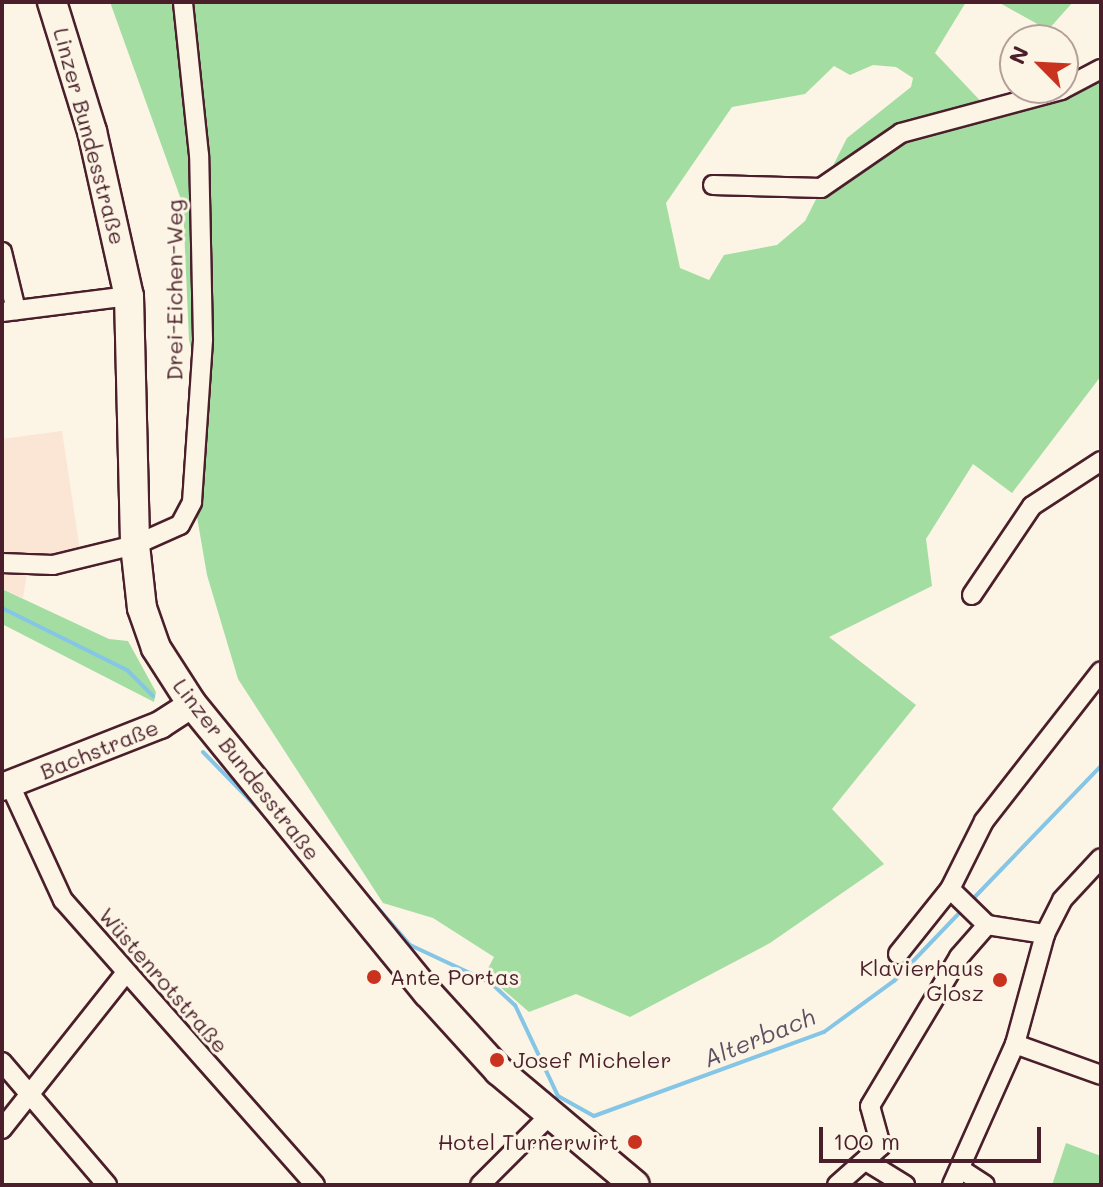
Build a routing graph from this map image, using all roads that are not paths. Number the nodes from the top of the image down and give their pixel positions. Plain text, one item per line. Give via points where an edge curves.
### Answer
1 (52, 2) edge
2 (183, 2) edge
3 (1101, 69) edge
4 (713, 185) dead end
5 (2, 252) edge
6 (129, 296) junction
7 (9, 311) edge
8 (1101, 461) edge
9 (135, 545) junction
10 (2, 563) edge
11 (972, 595) dead end
12 (1101, 671) edge
13 (192, 704) junction
14 (6, 786) edge
15 (1101, 858) edge
16 (960, 901) junction
17 (987, 925) junction
18 (1045, 934) junction
19 (898, 954) dead end
20 (125, 974) junction
21 (1015, 1044) junction
22 (2, 1062) edge
23 (1101, 1075) edge
24 (28, 1095) junction
25 (549, 1116) junction
26 (2, 1129) edge
27 (866, 1161) junction
28 (957, 1178) edge
29 (107, 1185) edge
30 (315, 1185) edge
31 (480, 1185) edge
32 (635, 1185) edge
33 (837, 1185) edge
34 (905, 1185) edge
35 (985, 1185) edge

1 - 6 main road, Linzer Bundesstraße via 96,146
2 - 9 street, Drei-Eichen-Weg via 199,155 200,440 192,502 180,525
3 - 4 street via 1061,90 901,133 821,188
5 - 7 street
6 - 7 street
6 - 9 main road, Linzer Bundesstraße
8 - 11 street via 1032,506
9 - 10 street, Drei-Eichen-Weg via 53,565
9 - 13 main road, Linzer Bundesstraße via 147,621
12 - 16 street via 984,821
13 - 14 street, Bachstraße via 160,725
13 - 25 main road, Linzer Bundesstraße via 437,1003
14 - 20 street, Wüstenrotstraße via 63,900
15 - 18 street via 1062,900
16 - 17 street
16 - 19 street
17 - 18 street
17 - 27 street via 959,957 898,1070 870,1106 881,1146
18 - 21 street
20 - 24 street
20 - 30 street, Wüstenrotstraße
21 - 23 street
21 - 28 street
22 - 24 street
24 - 26 street
24 - 29 street
25 - 31 street
25 - 32 main road, Linzer Bundesstraße
27 - 33 street
27 - 34 street
28 - 35 street

